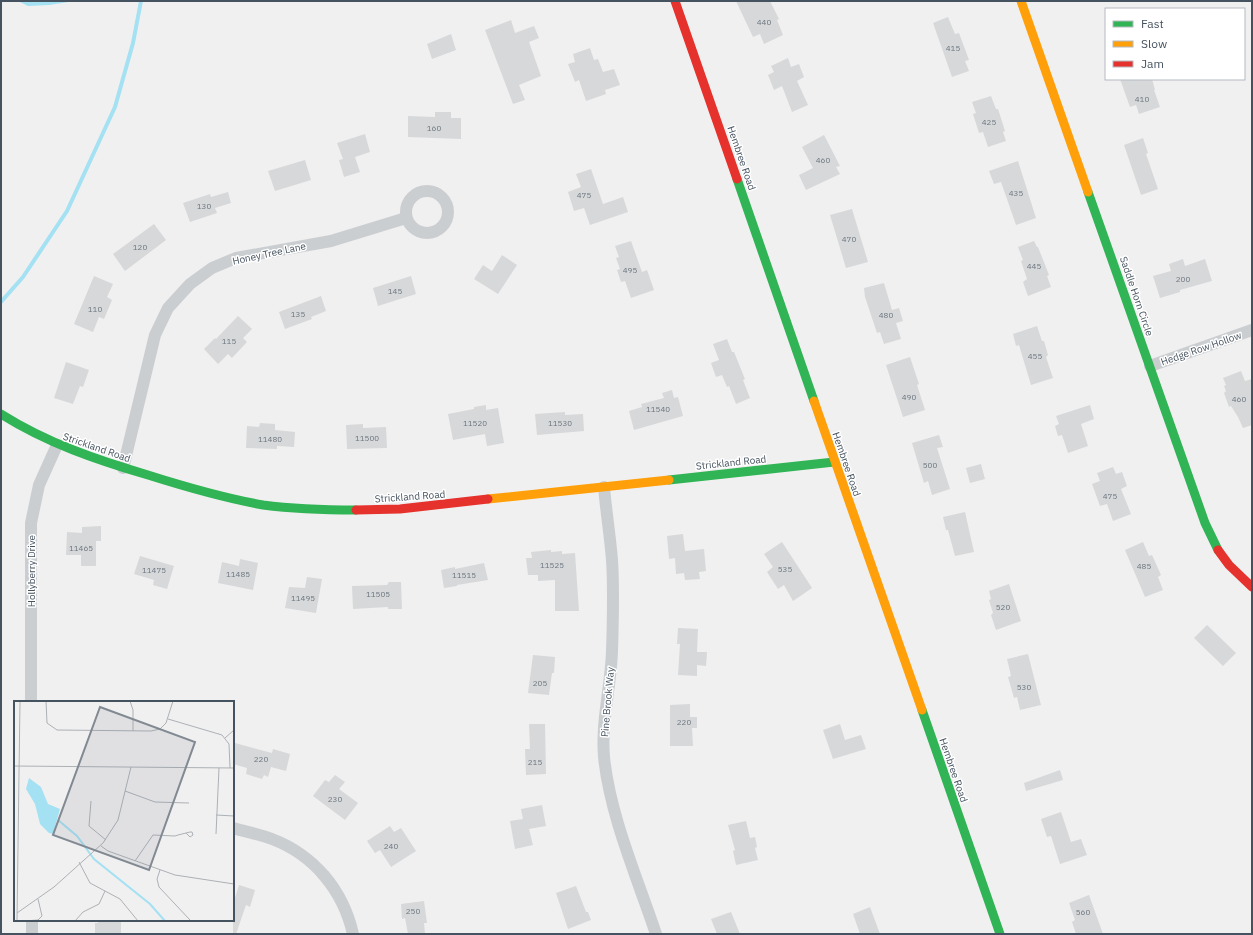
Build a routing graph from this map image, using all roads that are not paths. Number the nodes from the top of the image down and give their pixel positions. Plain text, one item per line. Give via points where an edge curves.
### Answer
1 (675, 1) edge
2 (1021, 1) edge
3 (406, 218) dead end
4 (1252, 330) edge
5 (1150, 366) junction
6 (1, 414) edge
7 (57, 445) junction
8 (834, 462) junction
9 (123, 468) junction
10 (604, 487) junction
11 (1252, 587) edge
12 (31, 701) edge
13 (234, 828) edge
14 (32, 921) edge
15 (32, 934) edge
16 (353, 934) edge
17 (656, 934) edge
18 (1000, 934) edge

1 - 8 street, Hembree Road
2 - 5 street, Saddle Horn Circle
3 - 9 street, Honey Tree Lane via 331,241 236,258 212,268 190,284 168,308 155,335
4 - 5 street, Hedge Row Hollow
5 - 11 street, Saddle Horn Circle via 1205,523 1229,565
6 - 7 street, Strickland Road
7 - 9 street, Strickland Road
7 - 12 street, Hollyberry Drive via 39,486 31,523
8 - 10 street, Strickland Road
8 - 18 street, Hembree Road
9 - 10 street, Strickland Road via 232,499 329,510 400,509
10 - 17 street, Pine Brook Way via 614,601 604,755 616,817
13 - 16 street via 272,839 294,849 313,864 335,889 350,919
14 - 15 street

